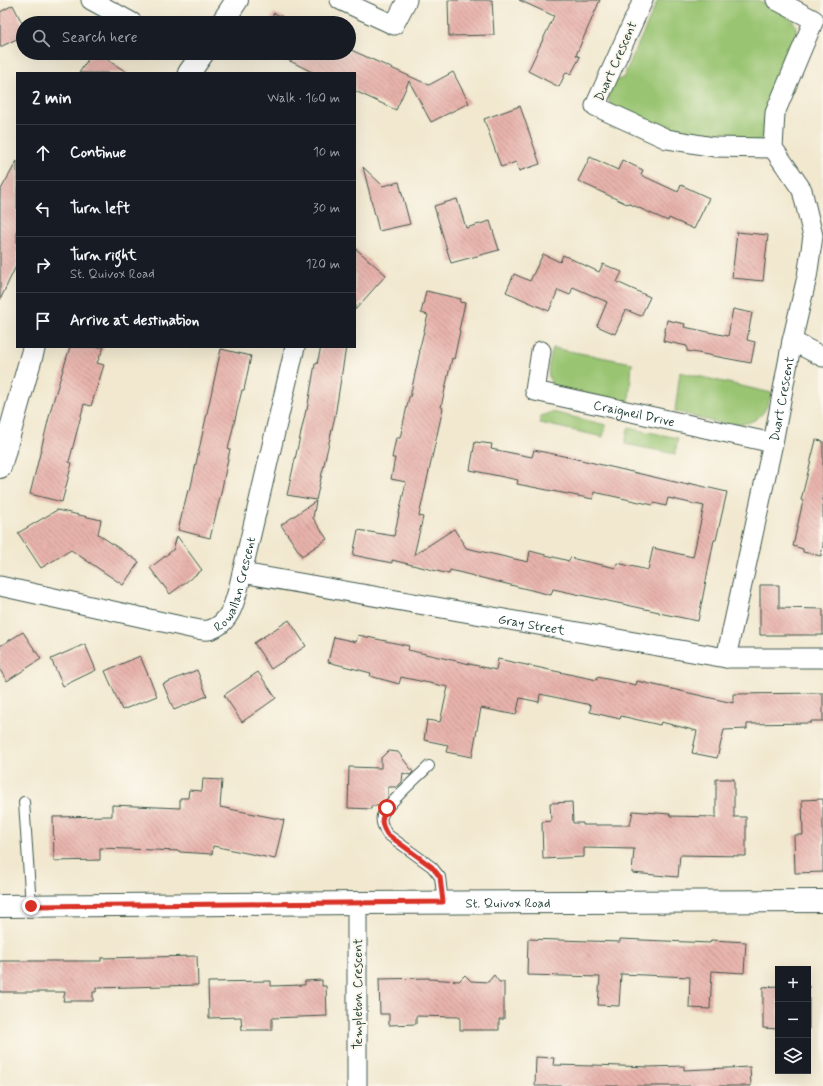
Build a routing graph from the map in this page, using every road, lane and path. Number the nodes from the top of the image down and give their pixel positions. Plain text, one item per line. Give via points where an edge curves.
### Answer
1 (91, 0) edge
2 (237, 0) edge
3 (340, 0) edge
4 (407, 0) edge
5 (642, 0) edge
6 (776, 0) edge
7 (120, 16) edge
8 (227, 16) edge
9 (773, 148) junction
10 (792, 341) junction
11 (34, 348) edge
12 (295, 348) edge
13 (541, 351) dead end
14 (823, 357) edge
15 (773, 443) junction
16 (0, 467) edge
17 (242, 573) junction
18 (0, 586) edge
19 (726, 658) junction
20 (823, 658) edge
21 (429, 766) dead end
22 (24, 802) dead end
23 (823, 901) edge
24 (443, 902) junction
25 (356, 903) junction
26 (0, 906) edge
27 (31, 906) junction
28 (357, 1086) edge

1 - 7 street
2 - 8 street
3 - 4 street via 394,25
5 - 9 street, Duart Crescent via 595,106 668,139 714,147
6 - 9 street via 814,20 775,113
9 - 10 street, Duart Crescent via 802,190 813,236 807,277
10 - 14 street
10 - 15 street, Duart Crescent
11 - 16 street
12 - 17 street, Rowallan Crescent
13 - 15 street, Craigneil Drive via 535,391
15 - 19 street, Duart Crescent
17 - 18 street, Rowallan Crescent via 235,601 224,623 208,630
17 - 19 street, Gray Street
19 - 20 street, Gray Street
21 - 24 lane via 387,808 382,817 383,828 387,834 432,867 440,877
22 - 27 lane
23 - 24 street, St. Quivox Road
24 - 25 street, St. Quivox Road
25 - 27 street, St. Quivox Road
25 - 28 street, Templeton Crescent
26 - 27 street, St. Quivox Road

